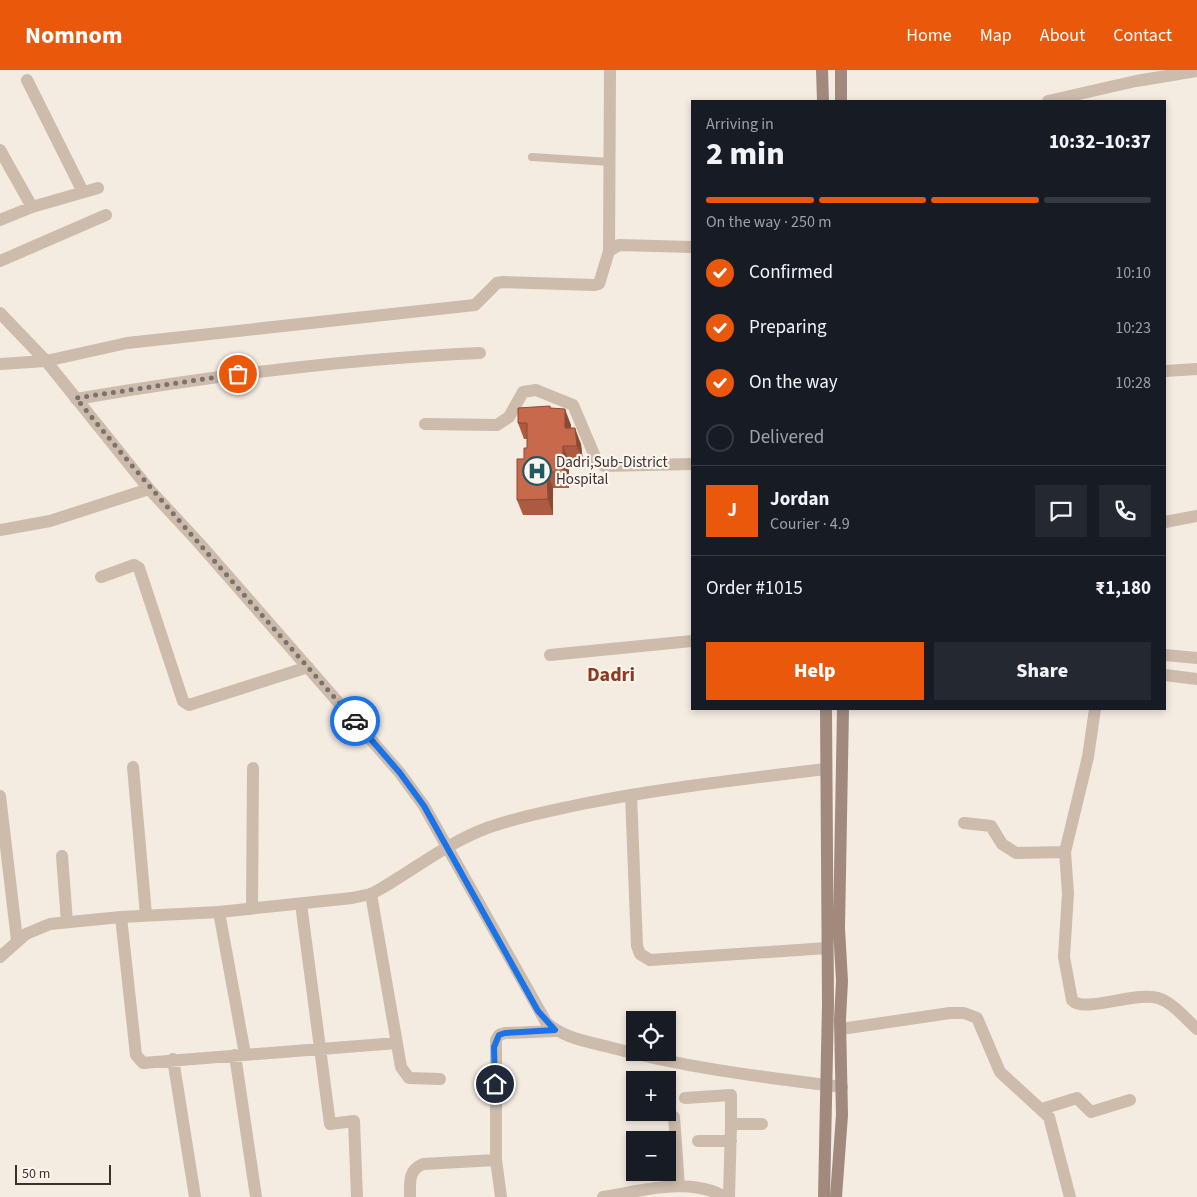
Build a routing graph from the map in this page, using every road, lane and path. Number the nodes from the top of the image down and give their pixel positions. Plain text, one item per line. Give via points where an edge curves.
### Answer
1 (610, 70) edge
2 (822, 70) edge
3 (841, 70) edge
4 (1197, 71) edge
5 (28, 80) dead end
6 (823, 100) edge
7 (841, 100) edge
8 (1052, 100) edge
9 (0, 150) edge
10 (532, 157) dead end
11 (610, 162) junction
12 (98, 188) dead end
13 (83, 192) junction
14 (32, 207) junction
15 (106, 215) dead end
16 (0, 220) edge
17 (691, 248) edge
18 (609, 251) junction
19 (0, 261) edge
20 (0, 313) edge
21 (480, 353) dead end
22 (46, 361) junction
23 (0, 364) edge
24 (1197, 369) edge
25 (1166, 371) edge
26 (76, 398) junction
27 (425, 424) dead end
28 (691, 464) edge
29 (150, 489) junction
30 (1197, 516) edge
31 (1166, 522) edge
32 (0, 530) edge
33 (101, 577) dead end
34 (691, 641) edge
35 (550, 655) dead end
36 (1166, 655) edge
37 (1197, 658) edge
38 (308, 667) junction
39 (1166, 675) edge
40 (1197, 679) edge
41 (826, 710) edge
42 (843, 710) edge
43 (1095, 710) edge
44 (133, 767) dead end
45 (253, 768) dead end
46 (825, 769) junction
47 (631, 795) junction
48 (0, 796) edge
49 (964, 823) dead end
50 (447, 847) junction
51 (1065, 852) junction
52 (62, 856) dead end
53 (4, 873) edge
54 (371, 894) junction
55 (301, 904) junction
56 (252, 908) junction
57 (219, 912) junction
58 (146, 915) junction
59 (121, 917) junction
60 (67, 922) junction
61 (17, 940) junction
62 (827, 948) junction
63 (0, 957) edge
64 (840, 1029) junction
65 (1197, 1029) edge
66 (555, 1030) junction
67 (397, 1043) junction
68 (319, 1048) junction
69 (240, 1054) junction
70 (173, 1059) junction
71 (440, 1079) dead end
72 (827, 1085) junction
73 (842, 1087) junction
74 (685, 1098) dead end
75 (1130, 1100) dead end
76 (1042, 1109) junction
77 (674, 1121) edge
78 (731, 1124) junction
79 (762, 1124) dead end
80 (698, 1141) dead end
81 (731, 1141) junction
82 (496, 1160) junction
83 (680, 1186) junction
84 (610, 1196) edge
85 (195, 1197) edge
86 (256, 1197) edge
87 (357, 1197) edge
88 (410, 1197) edge
89 (501, 1197) edge
90 (725, 1197) edge
91 (729, 1197) edge
92 (824, 1197) edge
93 (836, 1197) edge
94 (1070, 1197) edge

1 - 11 street
2 - 6 main road
3 - 7 main road
4 - 8 street
5 - 13 street
9 - 14 street
10 - 11 lane
11 - 18 street
12 - 13 street
13 - 14 street
14 - 16 street
15 - 19 street
17 - 18 street via 619,245
18 - 22 street via 599,284 595,285 503,282 493,286 475,305 127,343
20 - 22 street
21 - 26 street via 277,369
22 - 23 street
22 - 26 street
24 - 25 street
26 - 29 street
27 - 28 street via 497,425 509,417 523,392 536,390 573,405 596,459 604,466
29 - 32 street via 50,521
29 - 38 street
30 - 31 street
33 - 38 street via 134,565 139,568 182,701 186,704
34 - 35 street
36 - 37 street
38 - 50 street via 400,773 424,806
39 - 40 street
41 - 46 main road
42 - 64 main road
43 - 51 street via 1090,748
44 - 58 street
45 - 56 street
46 - 47 street
46 - 62 main road
47 - 50 street via 520,818 486,828
47 - 62 street via 637,946 645,959
48 - 53 street
49 - 51 street via 991,826 1002,844 1016,853
50 - 54 street
50 - 66 street via 538,1011
51 - 65 street via 1068,910 1064,948 1072,1000 1083,1006 1125,998 1157,997
52 - 60 street
53 - 61 street
54 - 55 street
54 - 67 street
55 - 56 street
55 - 68 street
56 - 57 street
57 - 58 street
57 - 69 street
58 - 59 street
59 - 60 street
59 - 70 street via 136,1055 143,1063
60 - 61 street via 35,929
61 - 63 street
62 - 72 main road
64 - 73 main road
64 - 76 street via 950,1013 972,1014 980,1021 1000,1072
66 - 72 street via 632,1054 680,1064 731,1074
66 - 82 street via 505,1033 496,1040
67 - 68 street
67 - 71 street via 401,1068 408,1078
68 - 69 street
68 - 87 street via 330,1124 354,1121
69 - 70 street
69 - 86 street
70 - 85 street
72 - 73 street
72 - 92 main road
73 - 93 main road
74 - 78 street via 732,1095
75 - 76 street via 1091,1112 1077,1098
76 - 94 street via 1052,1125
77 - 83 street
78 - 79 street
78 - 81 street
80 - 81 street
81 - 91 street
82 - 88 street via 417,1166 410,1176
82 - 89 street
83 - 84 street
83 - 90 street via 706,1188

